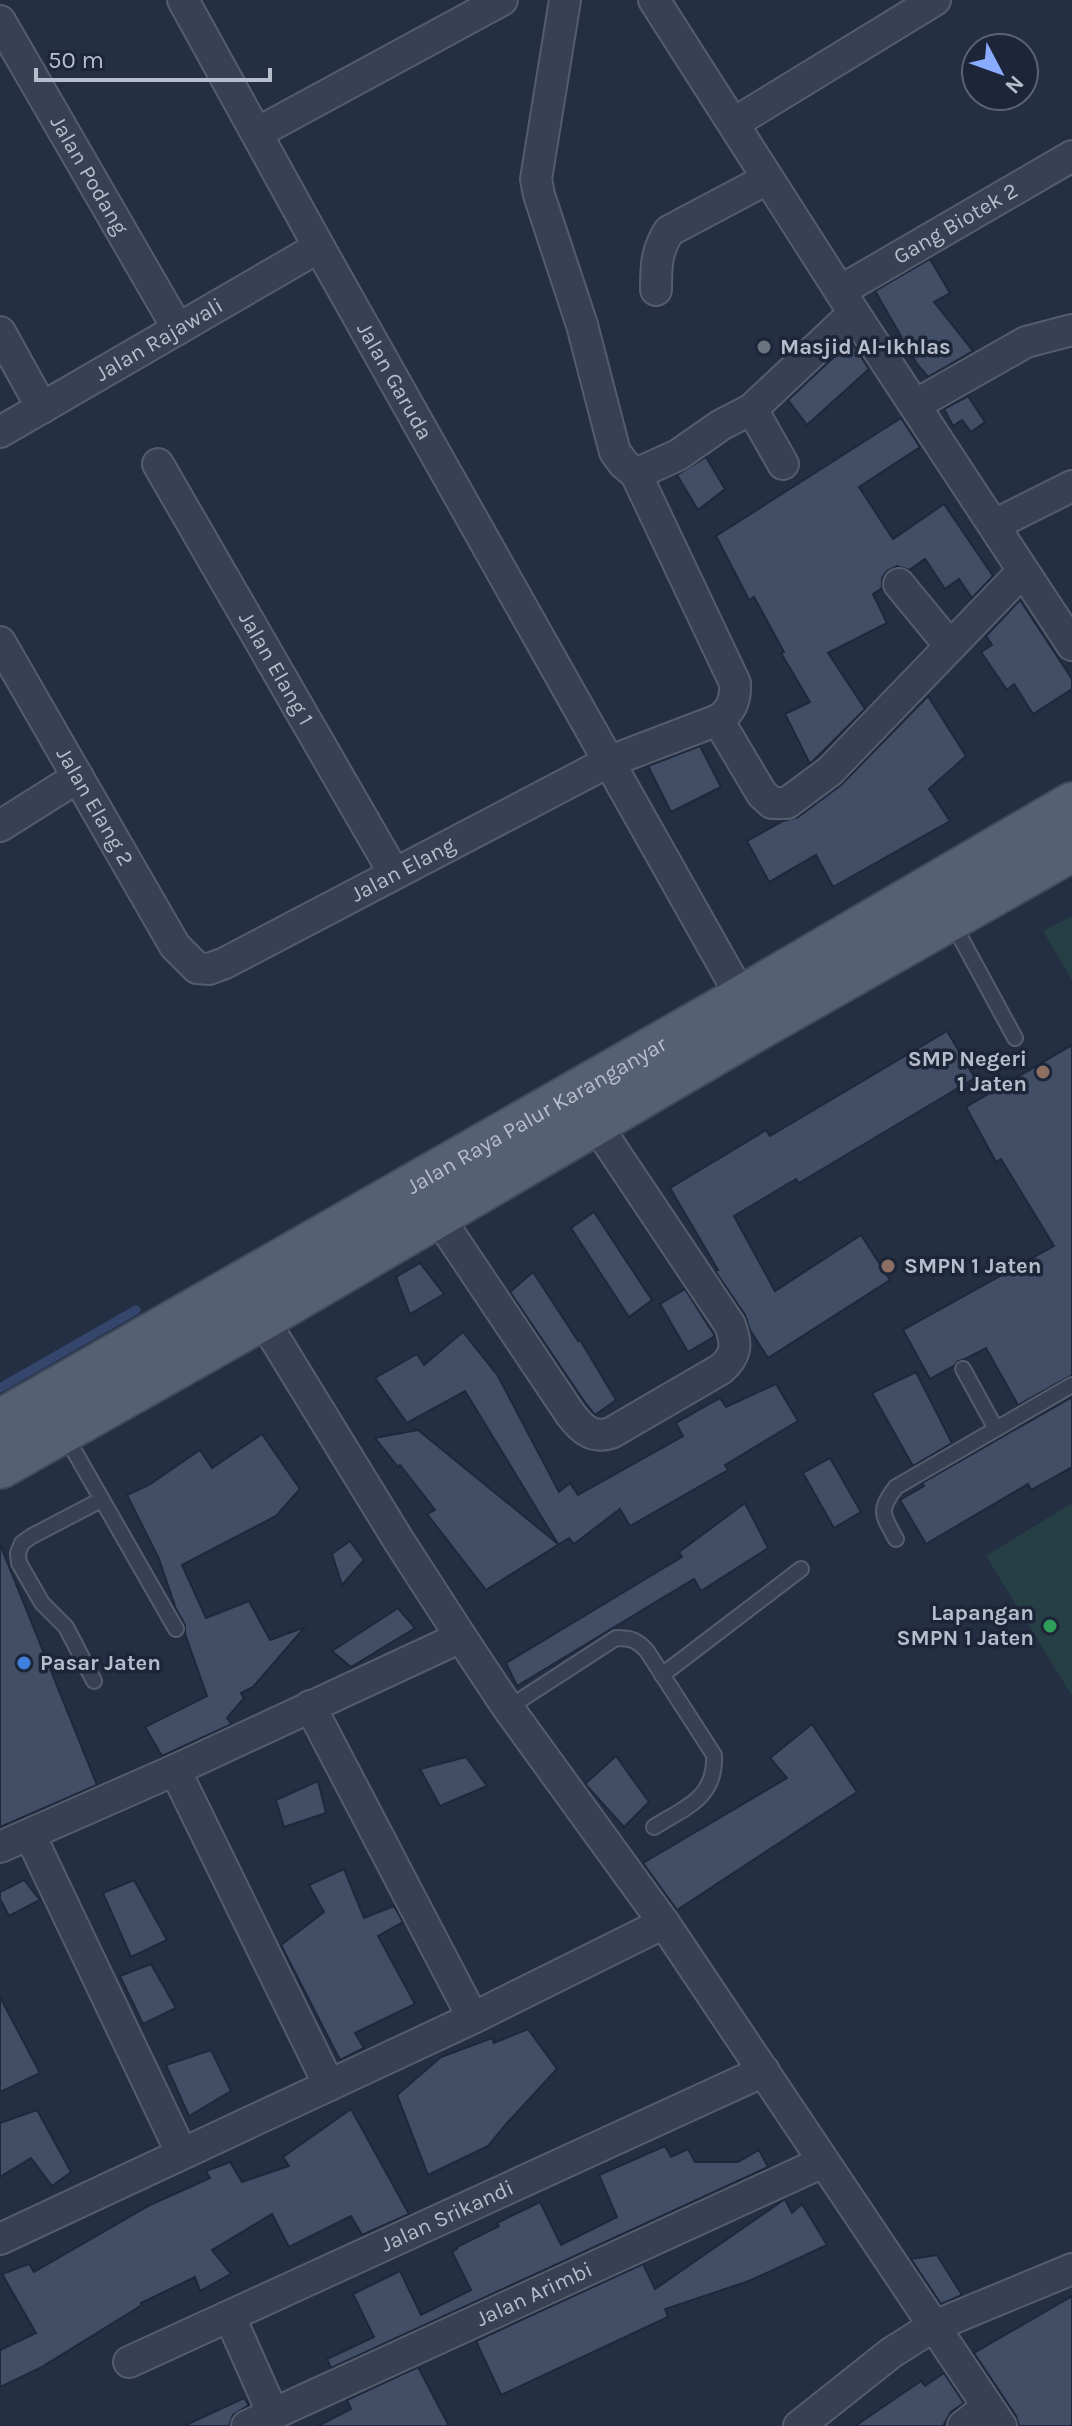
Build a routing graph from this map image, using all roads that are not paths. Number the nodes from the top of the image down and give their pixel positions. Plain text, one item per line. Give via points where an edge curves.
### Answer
1 (183, 0) edge
2 (502, 0) edge
3 (565, 0) edge
4 (654, 0) edge
5 (935, 0) edge
6 (0, 21) edge
7 (734, 123) junction
8 (257, 133) junction
9 (1072, 156) edge
10 (767, 179) junction
11 (319, 247) junction
12 (656, 290) dead end
13 (847, 302) junction
14 (178, 329) junction
15 (1072, 330) edge
16 (0, 332) edge
17 (915, 405) junction
18 (42, 408) junction
19 (752, 409) junction
20 (0, 432) edge
21 (158, 464) dead end
22 (783, 464) dead end
23 (636, 474) junction
24 (1072, 486) edge
25 (994, 525) junction
26 (1023, 571) junction
27 (899, 584) dead end
28 (0, 642) edge
29 (1072, 645) edge
30 (950, 646) junction
31 (718, 720) junction
32 (608, 762) junction
33 (78, 777) junction
34 (1072, 805) edge
35 (0, 826) edge
36 (1072, 849) edge
37 (394, 873) junction
38 (941, 903) junction
39 (197, 968) joint
40 (752, 1011) junction
41 (1015, 1038) dead end
42 (595, 1123) junction
43 (437, 1215) junction
44 (251, 1301) junction
45 (963, 1369) dead end
46 (1072, 1385) edge
47 (52, 1414) junction
48 (0, 1422) edge
49 (996, 1429) junction
50 (0, 1466) edge
51 (101, 1500) junction
52 (896, 1539) dead end
53 (801, 1569) dead end
54 (176, 1629) dead end
55 (461, 1637) junction
56 (662, 1675) junction
57 (94, 1681) dead end
58 (310, 1706) junction
59 (508, 1708) junction
60 (175, 1770) junction
61 (654, 1827) dead end
62 (30, 1835) junction
63 (0, 1847) edge
64 (664, 1923) junction
65 (473, 2018) junction
66 (764, 2071) junction
67 (329, 2085) junction
68 (181, 2152) junction
69 (823, 2162) junction
70 (0, 2239) edge
71 (1072, 2269) edge
72 (230, 2317) junction
73 (932, 2327) junction
74 (129, 2362) dead end
75 (994, 2416) edge
76 (260, 2420) edge
77 (799, 2426) edge
78 (963, 2426) edge

1 - 8 street, Jalan Garuda
2 - 8 street
3 - 23 street via 536,179 615,452
4 - 7 street
5 - 7 street
6 - 14 street, Jalan Podang
7 - 10 street
8 - 11 street, Jalan Garuda
9 - 13 street, Gang Biotek 2
10 - 12 street via 669,231 656,261
10 - 13 street
11 - 14 street, Jalan Rajawali
11 - 32 street, Jalan Garuda
13 - 17 street
13 - 19 street, Gang Biotek 2
14 - 18 street, Jalan Rajawali
15 - 17 street via 1026,342
16 - 18 street
17 - 25 street
18 - 20 street, Jalan Rajawali
19 - 22 street
19 - 23 street, Gang Biotek 2
21 - 37 street, Jalan Elang 1
23 - 31 street via 735,683 730,710
24 - 25 street
25 - 26 street
26 - 29 street
26 - 30 street
27 - 30 street
28 - 33 street, Jalan Elang 2
30 - 31 street via 841,761 787,803 772,803 762,794
31 - 32 street, Jalan Elang
32 - 37 street, Jalan Elang
32 - 40 street, Jalan Garuda
33 - 35 street
33 - 39 street, Jalan Elang 2 via 175,946
34 - 38 main road, Jalan Raya Palur Karanganyar
36 - 38 main road, Jalan Raya Palur Karanganyar
37 - 39 street, Jalan Elang via 225,963
38 - 40 main road, Jalan Raya Palur Karanganyar
38 - 41 lane
40 - 42 main road, Jalan Raya Palur Karanganyar
40 - 44 main road, Jalan Raya Palur Karanganyar
42 - 43 main road, Jalan Raya Palur Karanganyar
42 - 43 street via 730,1325 736,1351 721,1369 611,1433 585,1431
43 - 44 main road, Jalan Raya Palur Karanganyar
44 - 47 main road, Jalan Raya Palur Karanganyar
44 - 55 street
45 - 49 lane
46 - 49 lane
47 - 48 main road, Jalan Raya Palur Karanganyar
47 - 50 main road, Jalan Raya Palur Karanganyar
47 - 51 lane
49 - 52 lane via 896,1487 883,1516
51 - 54 lane
51 - 57 lane via 32,1536 18,1553 42,1603 66,1627
53 - 56 lane
55 - 58 street
55 - 59 street
56 - 59 lane via 640,1644 616,1638
56 - 61 lane via 714,1755 715,1771 696,1801
58 - 60 street
58 - 65 street
59 - 64 street
60 - 62 street
60 - 67 street
62 - 63 street
62 - 68 street
64 - 65 street
64 - 66 street
65 - 67 street
66 - 69 street
66 - 72 street, Jalan Srikandi
67 - 68 street
68 - 70 street
69 - 73 street
69 - 76 street, Jalan Arimbi
71 - 73 street
72 - 74 street, Jalan Srikandi
72 - 76 street
73 - 75 street
73 - 77 street
75 - 78 street

